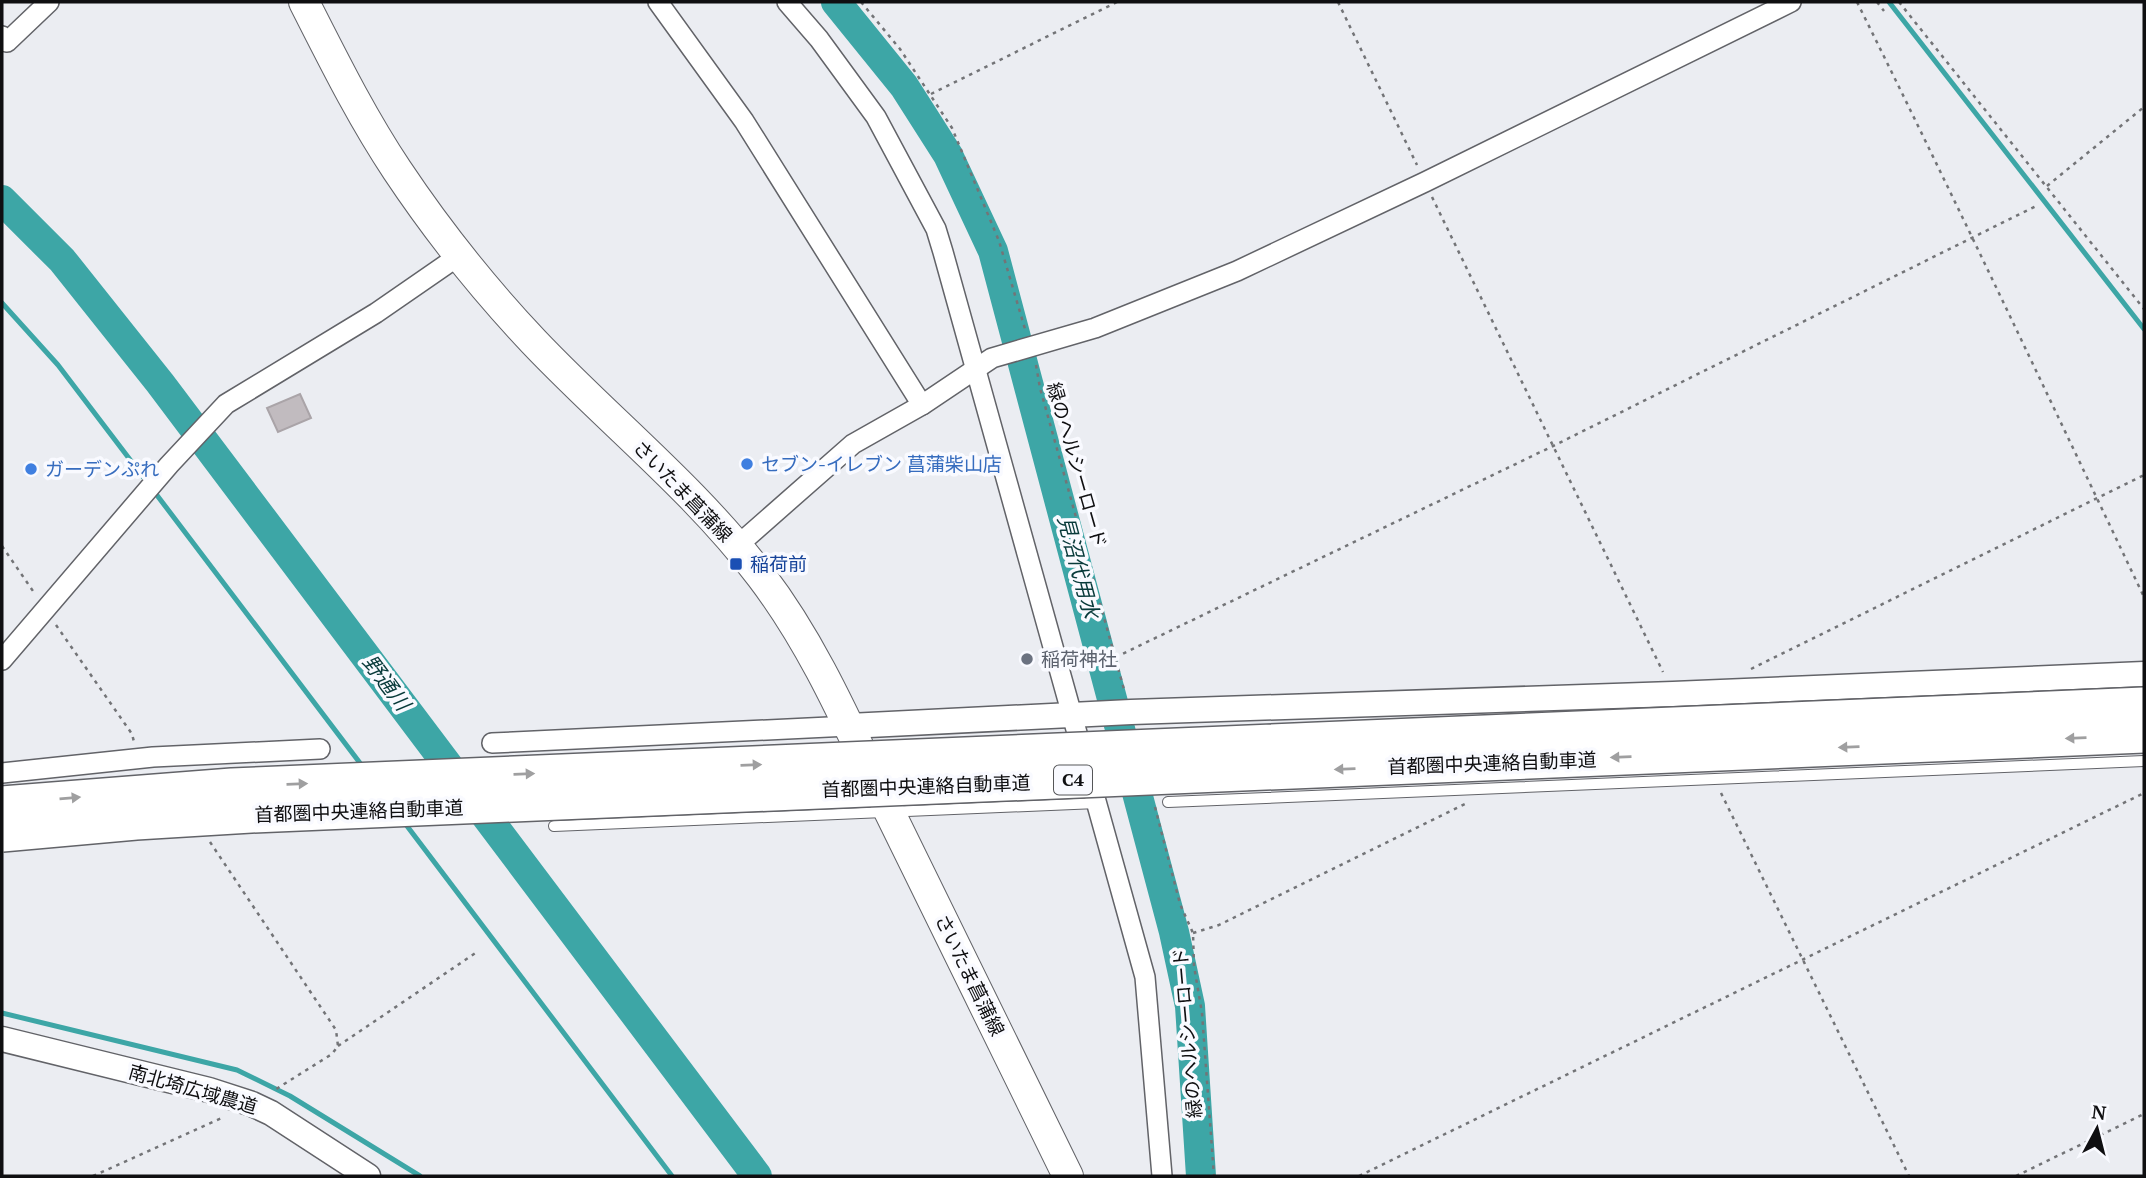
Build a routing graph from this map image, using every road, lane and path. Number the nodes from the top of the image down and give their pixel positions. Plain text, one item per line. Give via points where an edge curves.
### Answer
1 (49, 2) edge
2 (304, 2) edge
3 (658, 2) edge
4 (787, 2) edge
5 (861, 2) edge
6 (1117, 2) edge
7 (1338, 2) edge
8 (1791, 2) edge
9 (1857, 2) edge
10 (1877, 2) edge
11 (1899, 2) edge
12 (1884, 11) dead end
13 (2, 36) edge
14 (931, 94) junction
15 (2144, 107) edge
16 (1425, 182) junction
17 (2046, 186) junction
18 (2036, 206) dead end
19 (1972, 239) junction
20 (460, 254) junction
21 (2144, 309) edge
22 (1026, 330) dead end
23 (1029, 354) junction
24 (984, 363) junction
25 (922, 405) junction
26 (1553, 446) junction
27 (2144, 475) edge
28 (2097, 498) junction
29 (2, 546) edge
30 (737, 546) junction
31 (2144, 597) edge
32 (46, 610) junction
33 (1116, 654) junction
34 (2, 660) edge
35 (2144, 674) edge
36 (1728, 692) junction
37 (1676, 700) junction
38 (1128, 701) dead end
39 (2144, 705) edge
40 (1955, 708) dead end
41 (1073, 716) junction
42 (1685, 719) dead end
43 (1960, 720) dead end
44 (849, 726) junction
45 (1490, 726) dead end
46 (1690, 731) dead end
47 (1965, 732) dead end
48 (2144, 735) edge
49 (1491, 738) dead end
50 (492, 743) dead end
51 (1696, 743) dead end
52 (320, 749) dead end
53 (1491, 750) dead end
54 (139, 758) junction
55 (2144, 761) edge
56 (1979, 769) junction
57 (2, 773) edge
58 (1714, 779) junction
59 (1493, 787) junction
60 (2144, 793) edge
61 (1154, 801) dead end
62 (1168, 802) dead end
63 (2, 803) edge
64 (1097, 803) junction
65 (889, 811) junction
66 (554, 826) dead end
67 (2, 834) edge
68 (206, 837) dead end
69 (1193, 933) junction
70 (477, 952) dead end
71 (1804, 960) junction
72 (2, 1039) edge
73 (338, 1046) junction
74 (259, 1100) junction
75 (2144, 1114) edge
76 (93, 1176) edge
77 (368, 1176) edge
78 (1068, 1176) edge
79 (1162, 1176) edge
80 (1214, 1176) edge
81 (1359, 1176) edge
82 (1909, 1176) edge
83 (2016, 1176) edge

1 - 13 street via 7,42
2 - 20 main road, さいたま菖蒲線 via 397,170
3 - 25 street via 744,121
4 - 24 street via 876,117 936,229
5 - 14 path
6 - 14 path
7 - 16 path
8 - 16 street
9 - 19 path
10 - 12 path
11 - 17 path
14 - 22 path via 952,128 999,241
15 - 17 path
16 - 23 street via 1237,271
16 - 26 path
17 - 21 path
18 - 19 path
19 - 26 path
19 - 28 path
20 - 30 main road, さいたま菖蒲線 via 534,342
20 - 32 street via 376,313 219,410
23 - 24 street
23 - 33 path, 緑のヘルシーロード
24 - 25 street
24 - 41 street
25 - 30 street via 853,443
26 - 33 path
26 - 37 path
27 - 28 path
28 - 31 path
28 - 36 path via 1735,676
29 - 32 path
30 - 44 main road, さいたま菖蒲線 via 787,612
32 - 34 street
32 - 54 path via 132,734
33 - 38 path, 緑のヘルシーロード
35 - 36 street via 1948,689
36 - 37 street
37 - 41 street
63 -> 39 highway, 首都圏中央連絡自動車道 / C4, bridge via 232,786
40 - 43 lane
41 - 44 street
41 - 64 street
42 - 46 lane
44 - 50 street
44 - 65 main road, さいたま菖蒲線
45 - 49 lane
47 - 56 lane
48 -> 67 highway, 首都圏中央連絡自動車道 / C4, bridge via 265,814
51 - 58 lane
52 - 54 street
53 - 59 lane
54 - 57 street
55 - 56 lane
56 - 58 lane
58 - 59 lane
58 - 71 path
59 - 62 lane
59 - 69 path via 1219,925
60 - 71 path
61 - 69 path, 緑のヘルシーロード via 1180,904
64 - 65 lane
64 - 79 street via 1145,977
65 - 66 lane
65 - 78 main road, さいたま菖蒲線
68 - 73 path via 336,1030
69 - 80 path, 緑のヘルシーロード
70 - 73 path
71 - 81 path
71 - 82 path
72 - 74 street, 南北埼広域農道
73 - 74 path via 332,1055
74 - 76 path
74 - 77 street, 南北埼広域農道 via 271,1113
75 - 83 path

